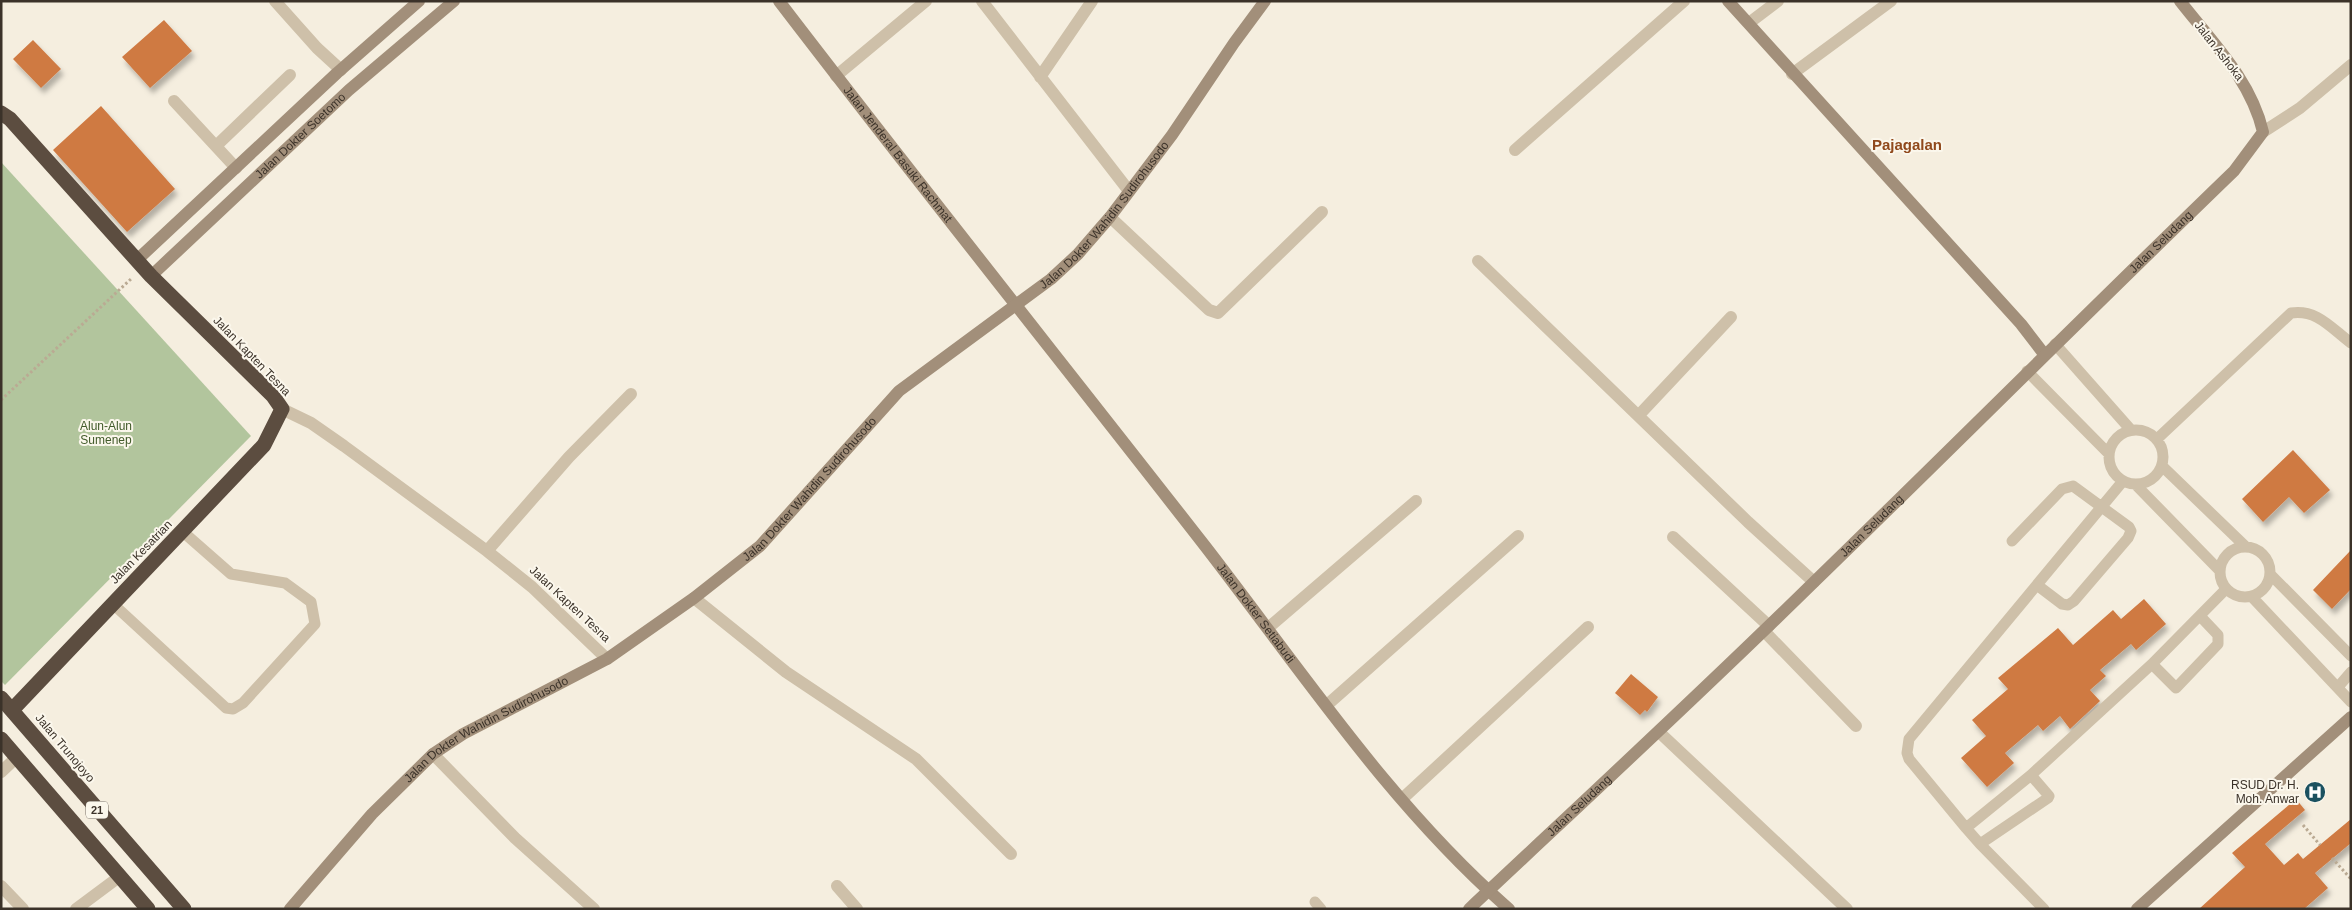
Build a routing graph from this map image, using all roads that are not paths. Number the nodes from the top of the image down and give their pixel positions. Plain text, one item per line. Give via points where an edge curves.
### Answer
1 (275, 1) edge
2 (418, 1) edge
3 (454, 1) edge
4 (779, 1) edge
5 (926, 1) edge
6 (982, 1) edge
7 (1092, 1) edge
8 (1266, 1) edge
9 (1684, 1) edge
10 (1728, 1) edge
11 (1778, 1) edge
12 (1891, 1) edge
13 (2180, 1) edge
14 (1749, 23) junction
15 (2351, 65) edge
16 (341, 70) junction
17 (1792, 74) junction
18 (290, 75) dead end
19 (836, 76) junction
20 (1040, 77) junction
21 (354, 84) junction
22 (174, 102) dead end
23 (1, 113) edge
24 (2263, 132) junction
25 (216, 146) junction
26 (1515, 150) dead end
27 (236, 168) junction
28 (250, 183) junction
29 (1129, 191) junction
30 (1322, 212) dead end
31 (1110, 217) junction
32 (1478, 261) dead end
33 (144, 268) junction
34 (1016, 306) junction
35 (1731, 318) dead end
36 (2351, 343) edge
37 (2055, 344) junction
38 (2044, 354) junction
39 (2027, 371) junction
40 (631, 394) dead end
41 (282, 409) junction
42 (1639, 414) junction
43 (2131, 430) junction
44 (2157, 439) junction
45 (2109, 454) junction
46 (2162, 466) junction
47 (2123, 481) junction
48 (2135, 484) junction
49 (1416, 501) dead end
50 (2102, 507) junction
51 (182, 531) junction
52 (1518, 536) dead end
53 (1673, 537) dead end
54 (2012, 541) dead end
55 (2246, 547) junction
56 (487, 550) junction
57 (2220, 571) junction
58 (2270, 574) junction
59 (1814, 582) junction
60 (2037, 585) junction
61 (2226, 589) junction
62 (2252, 597) junction
63 (694, 598) junction
64 (113, 604) junction
65 (2200, 616) junction
66 (1588, 627) dead end
67 (1268, 628) junction
68 (1767, 629) junction
69 (2351, 656) edge
70 (607, 659) junction
71 (2152, 664) junction
72 (2351, 672) edge
73 (2338, 687) junction
74 (1, 698) edge
75 (2351, 702) edge
76 (1327, 705) junction
77 (12, 710) junction
78 (2351, 717) edge
79 (1856, 726) dead end
80 (1659, 732) junction
81 (1, 739) edge
82 (433, 754) junction
83 (17, 757) junction
84 (1, 772) edge
85 (2031, 775) junction
86 (1402, 799) junction
87 (1966, 828) junction
88 (1980, 844) junction
89 (1011, 854) dead end
90 (119, 877) junction
91 (1, 886) edge
92 (837, 886) dead end
93 (1488, 891) junction
94 (2145, 907) edge
95 (23, 909) edge
96 (76, 909) edge
97 (148, 909) edge
98 (184, 909) edge
99 (290, 909) edge
100 (594, 909) edge
101 (857, 909) edge
102 (1469, 909) edge
103 (1509, 909) edge
104 (1846, 909) edge
105 (2044, 909) edge

1 - 16 street
2 - 16 street, Jalan Dokter Soetomo
3 - 21 street, Jalan Dokter Soetomo
4 - 19 street, Jalan Jenderal Basuki Rachmat
5 - 19 street
6 - 20 street
7 - 20 street
8 - 29 street, Jalan Dokter Wahidin Sudirohusodo
9 - 26 street
10 - 14 street
11 - 14 street
12 - 17 street
13 - 24 street, Jalan Ashoka via 2243,81 2258,111
14 - 17 street
15 - 24 street via 2300,108
16 - 21 street
16 - 27 street, Jalan Dokter Soetomo
17 - 38 street via 2021,324
18 - 25 street
19 - 34 street, Jalan Jenderal Basuki Rachmat
20 - 29 street
21 - 28 street, Jalan Dokter Soetomo
22 - 25 street
23 - 33 highway, Jalan Kapten Tesna via 10,119
24 - 37 street, Jalan Seludang via 2234,171
25 - 27 street
27 - 28 street
27 - 33 street, Jalan Dokter Soetomo
28 - 33 street, Jalan Dokter Soetomo
29 - 31 street, Jalan Dokter Wahidin Sudirohusodo
30 - 31 street via 1218,313 1209,310
31 - 34 street, Jalan Dokter Wahidin Sudirohusodo via 1071,260
32 - 42 street
33 - 41 highway, Jalan Kapten Tesna via 273,396
34 - 63 street, Jalan Dokter Wahidin Sudirohusodo via 899,391 760,546
34 - 67 street, Jalan Dokter Setiabudi
35 - 42 street
36 - 44 lane via 2314,314 2303,311 2291,313
37 - 38 street, Jalan Seludang
37 - 43 lane
38 - 39 street, Jalan Seludang
39 - 45 lane
39 - 59 street, Jalan Seludang
40 - 56 street via 569,457
41 - 51 highway, Jalan Kesatrian via 264,445
41 - 56 street, Jalan Kapten Tesna via 344,446
42 - 59 street
43 - 44 lane via 2145,431
43 - 45 lane via 2116,438
44 - 46 lane via 2163,452
45 - 47 lane via 2112,470
46 - 48 lane via 2152,479
46 - 55 lane
47 - 48 lane
47 - 50 lane
48 - 57 lane
49 - 67 street
50 - 54 lane via 2073,486 2066,486
50 - 60 lane
50 - 60 lane via 2129,527 2128,538 2068,605
51 - 64 highway, Jalan Kesatrian
51 - 64 lane via 231,574 285,583 311,602 315,624 243,703 233,709 226,708
52 - 76 street
53 - 68 street
55 - 57 lane via 2231,551
55 - 58 lane via 2261,552
56 - 70 street, Jalan Kapten Tesna via 532,587
57 - 61 lane
58 - 62 lane via 2265,588
58 - 69 lane
59 - 68 street, Jalan Seludang
60 - 87 lane via 1909,739 1909,759
61 - 62 lane via 2236,596
61 - 65 lane
62 - 73 lane
63 - 70 street, Jalan Dokter Wahidin Sudirohusodo
63 - 89 street via 786,672 916,760
64 - 77 highway, Jalan Kesatrian
65 - 71 lane
65 - 71 lane via 2218,634 2215,650 2176,688
66 - 86 street
67 - 76 street, Jalan Dokter Setiabudi
68 - 79 street
68 - 80 street, Jalan Seludang
70 - 82 street, Jalan Dokter Wahidin Sudirohusodo via 463,734
71 - 85 lane
72 - 73 lane
73 - 75 lane
74 - 77 highway, Jalan Trunojoyo / 21
76 - 86 street, Jalan Dokter Setiabudi
77 - 98 highway, Jalan Trunojoyo / 21
78 - 94 street
80 - 93 street, Jalan Seludang
80 - 104 street
81 - 83 highway, 21
82 - 99 street, Jalan Dokter Wahidin Sudirohusodo via 372,814
82 - 100 street via 515,838
83 - 84 street
83 - 90 highway, 21
85 - 87 lane
85 - 88 lane via 2049,797
86 - 93 street, Jalan Dokter Setiabudi
87 - 88 lane
88 - 105 lane
90 - 96 street
90 - 97 highway, 21
91 - 95 street
92 - 101 street
93 - 102 street, Jalan Seludang
93 - 103 street, Jalan Dokter Setiabudi

